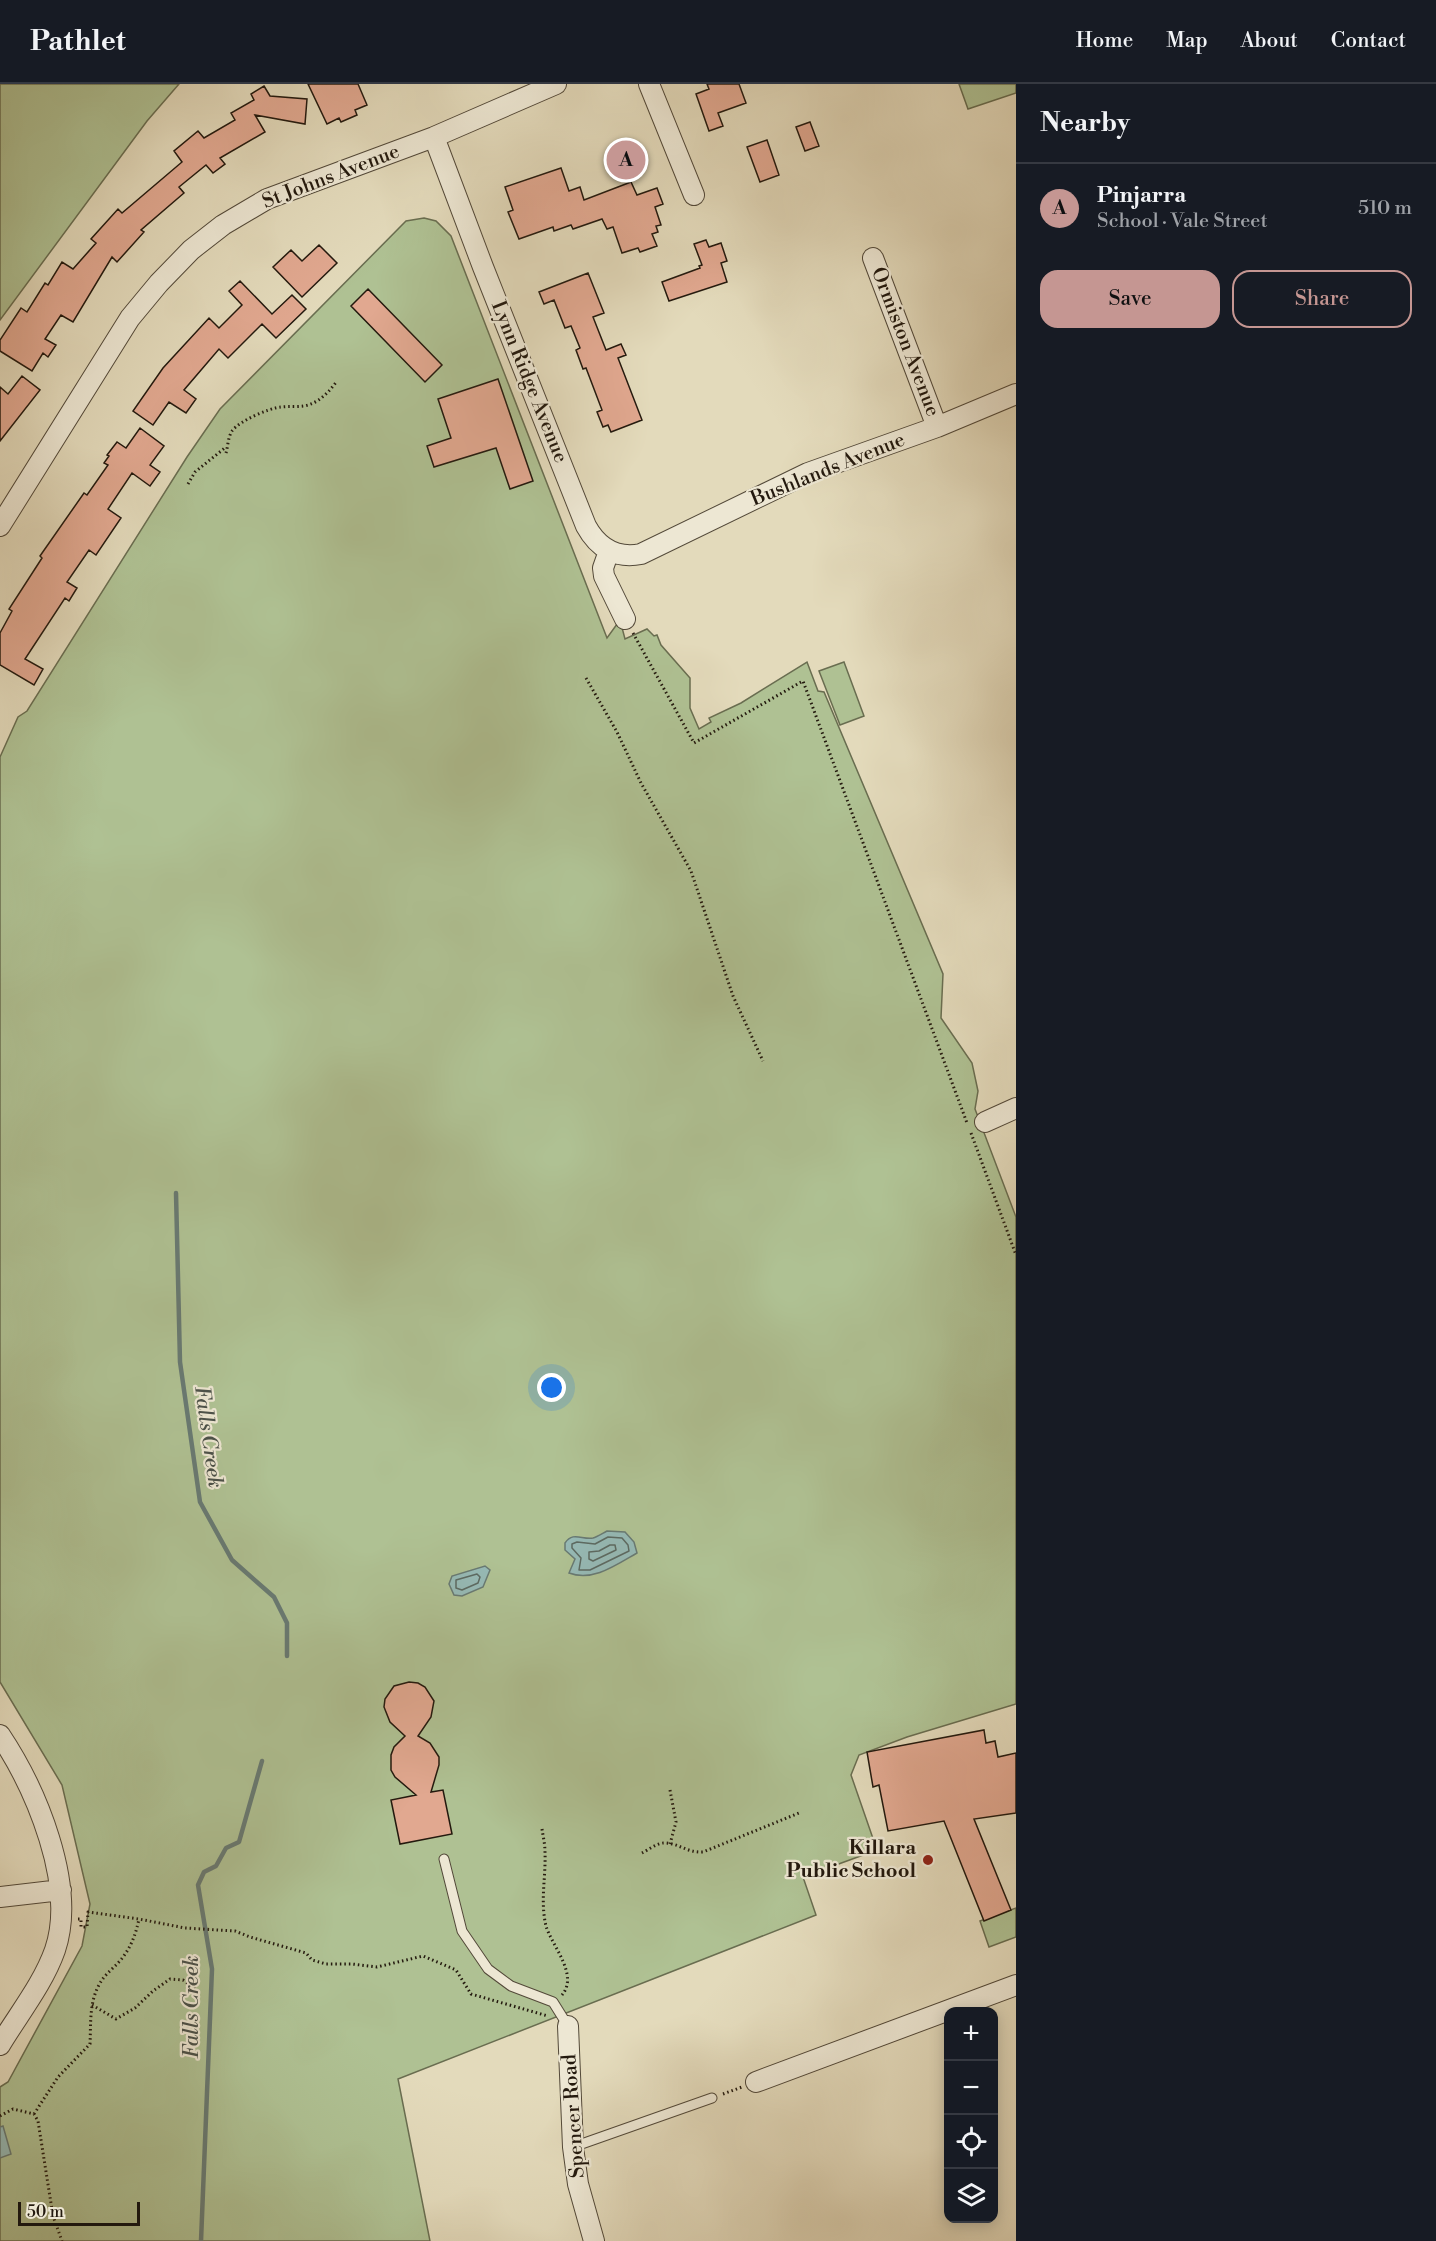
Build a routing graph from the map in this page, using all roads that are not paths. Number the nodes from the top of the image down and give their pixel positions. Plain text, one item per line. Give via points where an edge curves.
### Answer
1 (556, 84) edge
2 (649, 84) edge
3 (434, 137) junction
4 (694, 195) dead end
5 (873, 258) dead end
6 (1016, 394) edge
7 (937, 427) junction
8 (0, 526) edge
9 (609, 551) junction
10 (625, 619) road end
11 (1016, 1107) edge
12 (985, 1122) dead end
13 (0, 1735) edge
14 (444, 1859) dead end
15 (61, 1890) junction
16 (0, 1897) edge
17 (1016, 1985) edge
18 (568, 2026) joint
19 (0, 2045) edge
20 (756, 2082) road end
21 (712, 2098) road end
22 (573, 2146) junction
23 (594, 2241) edge

1 - 3 street, St Johns Avenue
2 - 4 street
3 - 8 street, St Johns Avenue via 267,199 191,250 130,318
3 - 9 street, Lynn Ridge Avenue via 586,526 592,537
5 - 7 street, Ormiston Avenue
6 - 7 street, Bushlands Avenue
7 - 9 street, Bushlands Avenue via 808,473 641,554 630,556
9 - 10 street via 604,576
11 - 12 street
13 - 15 street via 26,1778 46,1827
14 - 18 lane via 462,1931 488,1969 511,1986 553,2002
15 - 16 street
15 - 19 street via 61,1922 55,1949
17 - 20 street
18 - 22 street, Spencer Road
21 - 22 lane
22 - 23 street, Spencer Road via 578,2184

